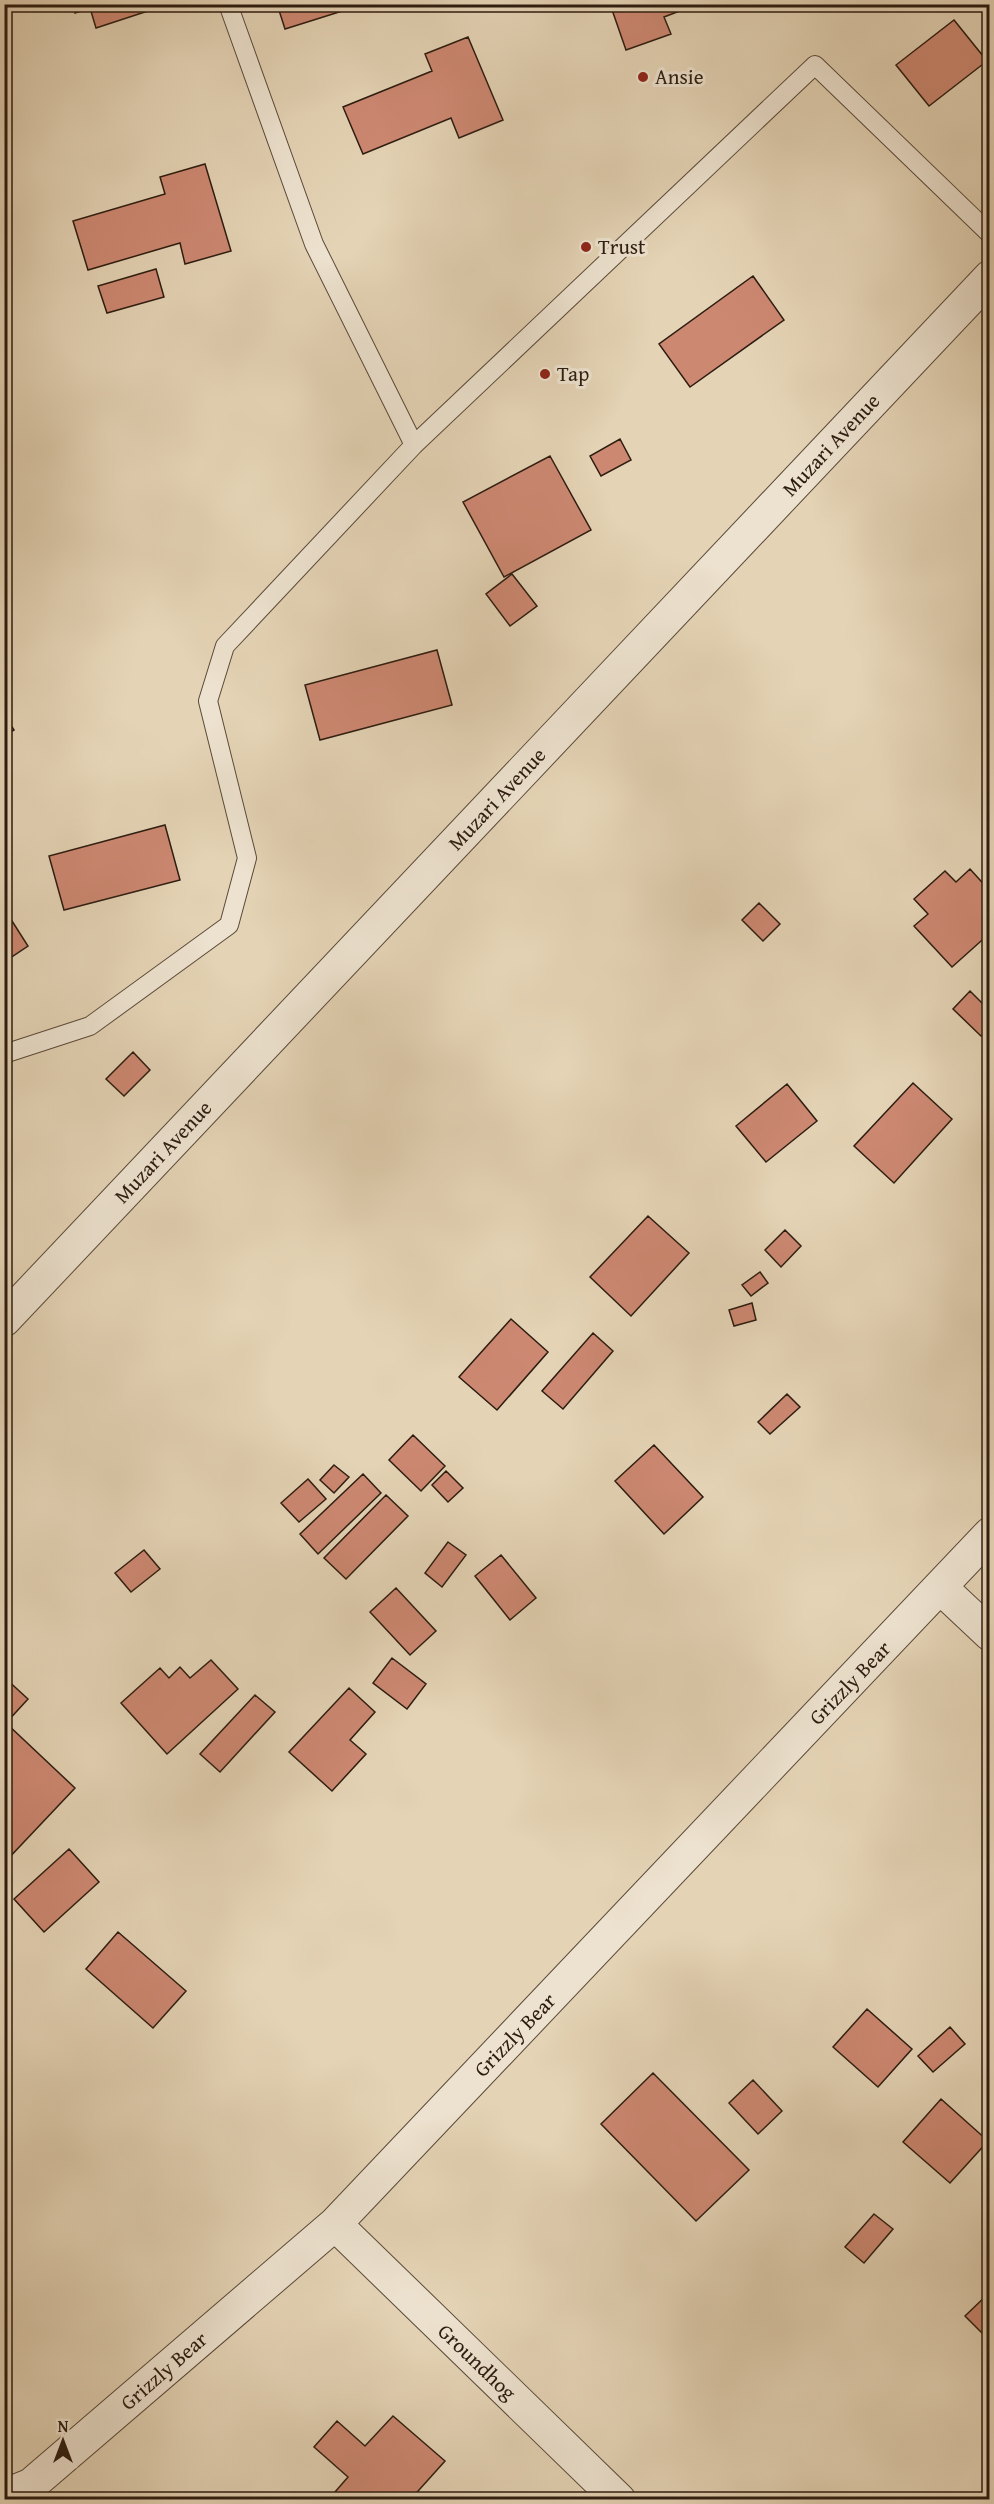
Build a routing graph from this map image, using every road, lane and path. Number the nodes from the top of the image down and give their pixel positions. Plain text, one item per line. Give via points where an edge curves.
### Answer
1 (228, 4) edge
2 (990, 234) edge
3 (990, 277) edge
4 (414, 445) junction
5 (4, 1054) edge
6 (4, 1320) edge
7 (990, 1533) edge
8 (940, 1587) junction
9 (990, 1634) edge
10 (335, 2224) junction
11 (4, 2496) edge
12 (619, 2499) edge

1 - 4 lane via 314,244
2 - 4 lane via 815,65
3 - 6 street, Muzari Avenue
4 - 5 lane via 225,646 208,701 247,858 229,925 90,1026
7 - 8 street, Grizzly Bear
8 - 9 street
8 - 10 street, Grizzly Bear
10 - 11 street, Grizzly Bear via 32,2485
10 - 12 street, Groundhog

